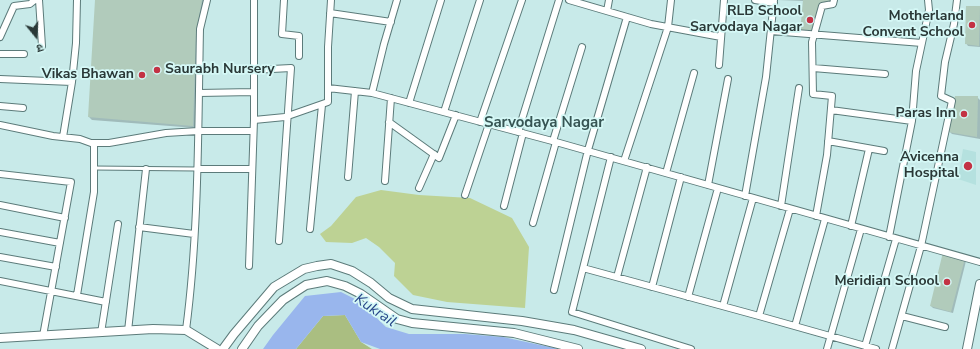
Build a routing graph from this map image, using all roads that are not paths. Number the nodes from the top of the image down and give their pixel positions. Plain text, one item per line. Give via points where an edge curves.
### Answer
1 (36, 0) edge
2 (39, 0) edge
3 (78, 0) edge
4 (207, 0) edge
5 (254, 0) edge
6 (284, 0) edge
7 (331, 0) edge
8 (397, 0) edge
9 (442, 0) edge
10 (480, 0) edge
11 (522, 0) edge
12 (559, 0) edge
13 (569, 0) edge
14 (609, 0) edge
15 (671, 0) edge
16 (724, 0) edge
17 (755, 0) edge
18 (834, 0) edge
19 (928, 0) edge
20 (956, 0) edge
21 (774, 1) edge
22 (608, 11) junction
23 (330, 13) junction
24 (627, 17) junction
25 (391, 22) junction
26 (668, 27) junction
27 (771, 31) junction
28 (814, 34) junction
29 (0, 37) edge
30 (721, 37) junction
31 (922, 43) junction
32 (42, 46) dead end
33 (582, 47) dead end
34 (0, 54) edge
35 (24, 54) dead end
36 (299, 56) dead end
37 (719, 65) dead end
38 (813, 68) junction
39 (253, 70) junction
40 (694, 73) dead end
41 (885, 74) dead end
42 (0, 79) edge
43 (728, 79) dead end
44 (72, 82) junction
45 (328, 88) junction
46 (799, 88) dead end
47 (355, 91) junction
48 (253, 92) junction
49 (199, 93) junction
50 (372, 93) junction
51 (391, 98) junction
52 (409, 103) junction
53 (322, 105) junction
54 (0, 106) edge
55 (23, 108) dead end
56 (831, 110) junction
57 (444, 112) junction
58 (456, 115) junction
59 (288, 116) junction
60 (254, 120) junction
61 (912, 121) junction
62 (389, 122) junction
63 (480, 122) junction
64 (489, 124) junction
65 (0, 125) edge
66 (198, 130) junction
67 (253, 131) junction
68 (520, 133) junction
69 (63, 137) junction
70 (828, 141) junction
71 (554, 142) junction
72 (94, 143) junction
73 (870, 149) junction
74 (588, 150) junction
75 (884, 151) dead end
76 (434, 154) junction
77 (610, 157) junction
78 (624, 161) junction
79 (647, 167) junction
80 (94, 168) junction
81 (146, 169) junction
82 (196, 169) junction
83 (252, 169) junction
84 (666, 173) junction
85 (0, 174) edge
86 (348, 177) dead end
87 (681, 177) junction
88 (385, 181) dead end
89 (708, 185) junction
90 (418, 188) dead end
91 (718, 188) junction
92 (465, 195) dead end
93 (745, 196) junction
94 (753, 198) junction
95 (0, 205) edge
96 (504, 206) dead end
97 (782, 206) junction
98 (790, 209) junction
99 (816, 216) junction
100 (65, 218) junction
101 (825, 219) junction
102 (533, 223) dead end
103 (118, 224) dead end
104 (851, 226) junction
105 (139, 227) junction
106 (310, 229) dead end
107 (861, 229) junction
108 (0, 232) edge
109 (194, 234) junction
110 (892, 238) junction
111 (279, 242) dead end
112 (60, 243) junction
113 (921, 246) junction
114 (0, 257) edge
115 (980, 262) edge
116 (249, 266) dead end
117 (56, 267) junction
118 (583, 268) junction
119 (617, 277) junction
120 (0, 281) edge
121 (980, 284) edge
122 (652, 287) junction
123 (52, 290) junction
124 (554, 290) dead end
125 (77, 295) junction
126 (688, 296) junction
127 (106, 302) junction
128 (724, 306) junction
129 (759, 316) junction
130 (902, 316) junction
131 (795, 326) junction
132 (945, 327) dead end
133 (186, 330) junction
134 (128, 331) junction
135 (100, 333) junction
136 (43, 336) junction
137 (830, 336) junction
138 (0, 338) edge
139 (865, 346) junction
140 (218, 349) edge
141 (223, 349) edge
142 (242, 349) edge
143 (578, 349) edge
144 (641, 349) edge
145 (690, 349) edge
146 (827, 349) edge
147 (876, 349) edge
148 (892, 349) edge
149 (967, 349) edge

1 - 29 street via 30,4 14,6
2 - 32 street
3 - 44 street
4 - 49 street via 200,29
5 - 39 street
6 - 36 street via 282,34 299,36
7 - 23 street
8 - 25 street
9 - 52 street
10 - 57 street
11 - 63 street
12 - 68 street
13 - 22 street
14 - 22 street
15 - 26 street
16 - 30 street
17 - 21 street
18 - 28 street via 833,4 822,6
19 - 31 street via 929,10
20 - 113 street via 941,96 952,101
21 - 27 street
22 - 24 street
23 - 25 street
23 - 45 street
24 - 26 street
24 - 74 street
25 - 50 street
26 - 30 street
26 - 78 street
27 - 28 street
27 - 93 street via 766,77
28 - 31 street
28 - 38 street
30 - 37 street
31 - 61 street via 916,71
33 - 71 street
34 - 35 street
38 - 41 street
38 - 56 street via 814,94 832,96
39 - 48 street
39 - 59 street via 291,68
40 - 84 street
42 - 44 street
43 - 89 street
44 - 69 street
45 - 47 street
45 - 53 street via 328,102
46 - 97 street
47 - 50 street
47 - 86 street
48 - 49 street
48 - 60 street
49 - 66 street
50 - 51 street
51 - 52 street
51 - 62 street
52 - 57 street
53 - 59 street
53 - 106 street
54 - 55 street
56 - 61 street
56 - 70 street
57 - 58 street
58 - 63 street
58 - 76 street via 439,158
59 - 60 street
59 - 111 street
60 - 67 street
61 - 110 street
62 - 76 street
62 - 88 street
63 - 64 street
64 - 68 street
64 - 92 street
65 - 69 street
66 - 67 street
66 - 72 street
66 - 82 street
67 - 83 street
68 - 71 street
68 - 96 street
69 - 72 street
70 - 73 street
70 - 99 street
71 - 74 street
71 - 102 street
72 - 80 street
73 - 75 street
73 - 104 street
74 - 77 street
74 - 124 street
76 - 90 street
77 - 78 street
77 - 118 street
78 - 79 street
79 - 84 street
79 - 119 street
80 - 81 lane
80 - 125 street via 94,192
81 - 82 lane
81 - 105 street
82 - 83 street
82 - 109 street
83 - 116 street
84 - 87 street
85 - 100 street via 71,182
87 - 89 street
87 - 122 street
89 - 91 street
91 - 93 street
91 - 126 street
93 - 94 street
94 - 97 street
94 - 128 street
95 - 100 street
97 - 98 street
98 - 99 street
98 - 129 street
99 - 101 street
100 - 112 street
101 - 104 street
101 - 131 street
103 - 127 street
104 - 107 street
105 - 109 street
105 - 134 street
107 - 110 street
107 - 137 street
108 - 112 street
109 - 133 street via 191,296
110 - 113 street
110 - 139 street
112 - 117 street
113 - 115 street
113 - 130 street
114 - 117 street
117 - 123 street
118 - 119 street
118 - 145 street via 572,312
119 - 122 street
120 - 123 street
121 - 149 street
122 - 126 street
123 - 125 street
123 - 136 street
125 - 127 street
126 - 128 street
127 - 135 street
128 - 129 street
129 - 131 street
130 - 132 street
130 - 148 street
131 - 137 street
133 - 134 street
133 - 140 street
134 - 135 street
135 - 136 street
136 - 138 street
137 - 139 street
137 - 146 street
139 - 147 street
141 - 144 street via 274,287 304,269 331,264 352,271 389,298 412,309 566,328
142 - 143 street via 258,326 283,300 306,285 327,280 361,294 397,319 412,323 514,333

